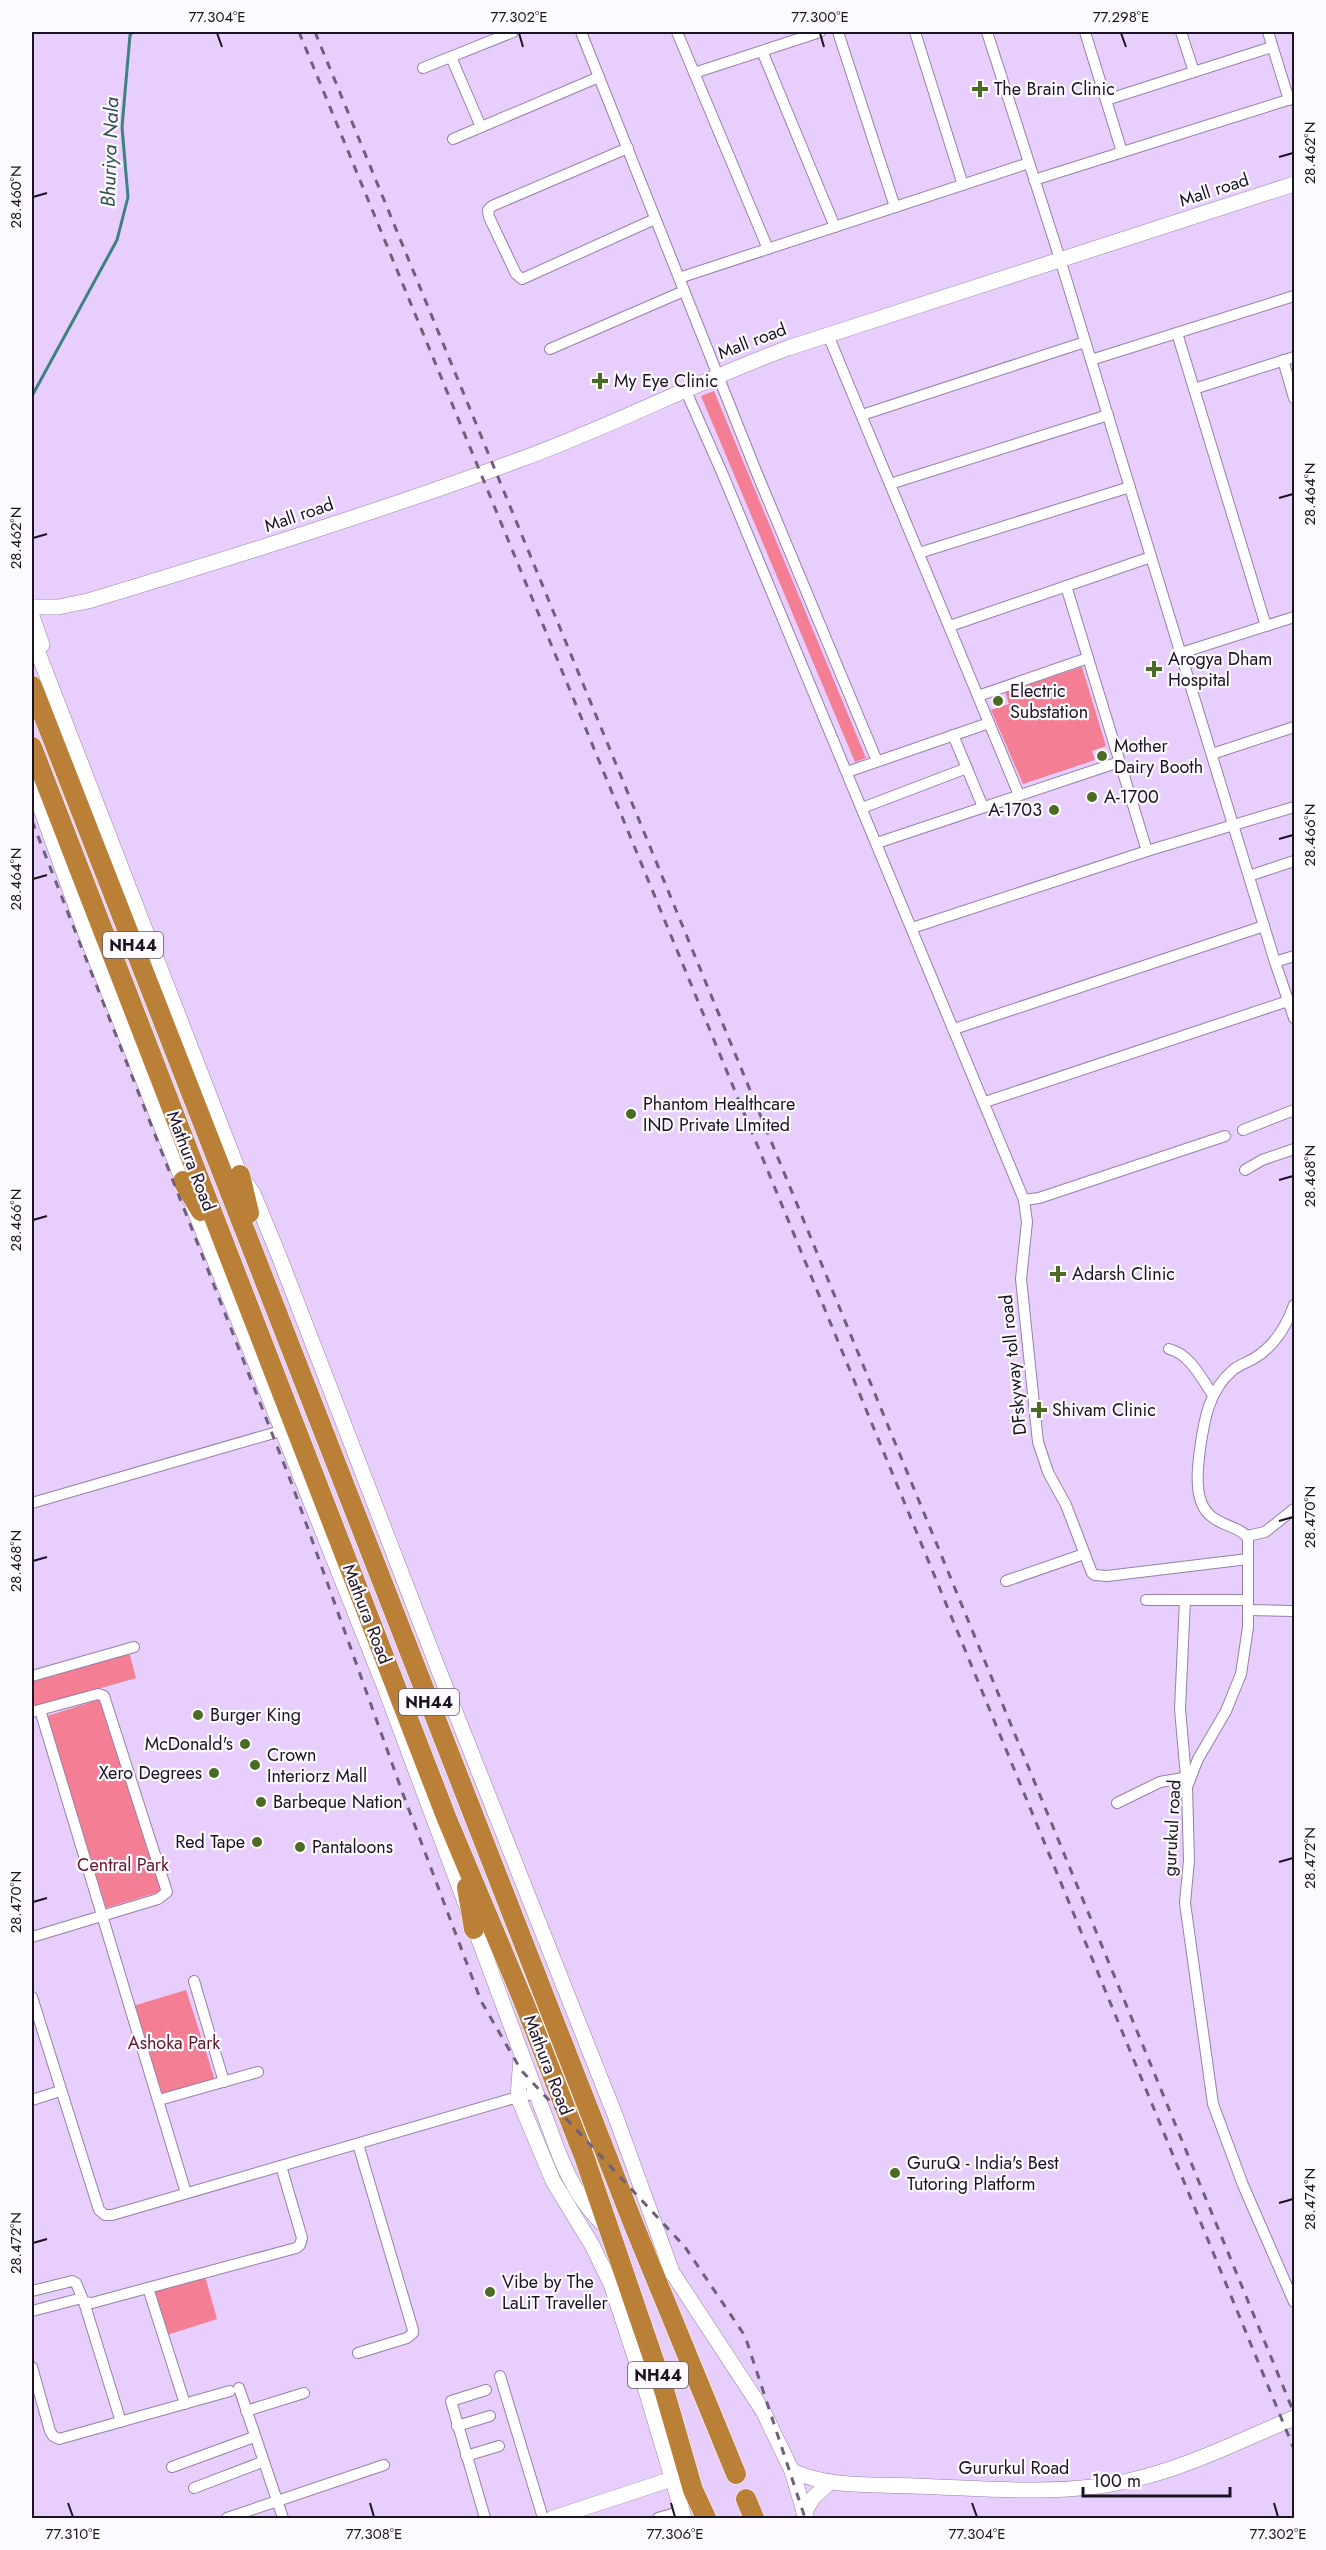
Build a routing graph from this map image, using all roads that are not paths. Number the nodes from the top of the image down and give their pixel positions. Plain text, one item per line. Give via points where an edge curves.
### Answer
1 (513, 32) edge
2 (581, 32) edge
3 (677, 32) edge
4 (820, 32) edge
5 (838, 32) edge
6 (915, 32) edge
7 (987, 32) edge
8 (1085, 32) edge
9 (1181, 32) edge
10 (1268, 32) edge
11 (1272, 46) junction
12 (762, 51) junction
13 (451, 57) junction
14 (423, 68) dead end
15 (1194, 72) junction
16 (694, 73) junction
17 (599, 76) junction
18 (1292, 99) edge
19 (1106, 100) junction
20 (481, 127) junction
21 (453, 139) dead end
22 (628, 148) junction
23 (1122, 152) junction
24 (1029, 163) junction
25 (1034, 180) junction
26 (1294, 184) edge
27 (963, 185) junction
28 (895, 207) junction
29 (655, 219) junction
30 (835, 227) junction
31 (768, 249) junction
32 (1060, 259) junction
33 (679, 278) junction
34 (684, 291) junction
35 (1294, 296) edge
36 (1177, 333) junction
37 (828, 335) junction
38 (1085, 342) junction
39 (550, 349) dead end
40 (1294, 357) edge
41 (1091, 360) junction
42 (1283, 360) junction
43 (717, 375) junction
44 (685, 388) junction
45 (1194, 389) junction
46 (1294, 398) edge
47 (862, 415) junction
48 (1108, 415) junction
49 (890, 484) junction
50 (1130, 487) junction
51 (919, 554) junction
52 (1151, 557) junction
53 (1066, 586) junction
54 (32, 607) edge
55 (58, 607) junction
56 (32, 616) edge
57 (1294, 617) edge
58 (950, 626) junction
59 (1266, 626) junction
60 (32, 637) edge
61 (1181, 653) junction
62 (1088, 658) junction
63 (32, 678) edge
64 (32, 686) edge
65 (52, 693) junction
66 (978, 696) junction
67 (989, 723) junction
68 (1294, 728) edge
69 (953, 735) junction
70 (32, 747) edge
71 (1212, 754) junction
72 (877, 761) junction
73 (1119, 762) junction
74 (967, 768) junction
75 (847, 772) junction
76 (32, 787) edge
77 (1019, 795) junction
78 (862, 807) junction
79 (983, 807) junction
80 (1294, 807) edge
81 (1234, 827) junction
82 (109, 842) junction
83 (877, 843) junction
84 (1147, 851) junction
85 (1294, 861) edge
86 (1249, 876) junction
87 (1264, 926) junction
88 (912, 928) junction
89 (1294, 956) edge
90 (1275, 962) junction
91 (1287, 1000) junction
92 (1294, 1018) edge
93 (954, 1029) junction
94 (985, 1102) junction
95 (1294, 1110) edge
96 (1244, 1130) dead end
97 (1225, 1136) dead end
98 (1294, 1149) edge
99 (1245, 1170) dead end
100 (232, 1178) junction
101 (183, 1181) junction
102 (1024, 1200) junction
103 (227, 1254) junction
104 (1294, 1305) edge
105 (1169, 1349) dead end
106 (1213, 1395) junction
107 (284, 1430) junction
108 (32, 1503) edge
109 (1294, 1509) edge
110 (1247, 1536) junction
111 (1084, 1554) junction
112 (1248, 1559) junction
113 (1006, 1581) dead end
114 (1146, 1600) dead end
115 (1185, 1600) junction
116 (1248, 1605) junction
117 (1294, 1611) edge
118 (134, 1647) dead end
119 (32, 1676) edge
120 (36, 1711) edge
121 (1188, 1777) junction
122 (1117, 1803) dead end
123 (461, 1852) junction
124 (103, 1916) junction
125 (474, 1929) junction
126 (32, 1937) edge
127 (194, 1981) dead end
128 (32, 1997) edge
129 (522, 2051) junction
130 (258, 2072) dead end
131 (224, 2082) junction
132 (60, 2091) junction
133 (538, 2093) junction
134 (518, 2097) junction
135 (32, 2100) edge
136 (159, 2100) junction
137 (358, 2144) junction
138 (281, 2166) junction
139 (186, 2193) junction
140 (610, 2231) junction
141 (647, 2257) junction
142 (672, 2272) junction
143 (148, 2288) junction
144 (32, 2292) edge
145 (83, 2300) junction
146 (1294, 2302) edge
147 (32, 2311) edge
148 (358, 2353) dead end
149 (32, 2367) edge
150 (500, 2376) dead end
151 (486, 2390) dead end
152 (304, 2393) dead end
153 (185, 2404) junction
154 (246, 2411) junction
155 (490, 2416) dead end
156 (1294, 2418) edge
157 (121, 2422) junction
158 (457, 2426) junction
159 (254, 2437) junction
160 (499, 2446) dead end
161 (466, 2456) junction
162 (262, 2462) junction
163 (384, 2465) dead end
164 (172, 2467) dead end
165 (792, 2470) junction
166 (736, 2474) dead end
167 (672, 2479) junction
168 (830, 2482) junction
169 (194, 2488) dead end
170 (746, 2499) dead end
171 (277, 2501) junction
172 (683, 2515) edge
173 (805, 2516) edge
174 (234, 2517) edge
175 (283, 2518) edge
176 (485, 2518) edge
177 (543, 2518) edge
178 (553, 2518) edge
179 (658, 2518) edge
180 (706, 2518) edge
181 (754, 2518) edge

1 - 13 street
2 - 17 street
3 - 16 street
4 - 12 street
5 - 28 street
6 - 27 street
7 - 24 street
8 - 19 street
9 - 15 street
10 - 11 street
11 - 15 street
11 - 18 street
12 - 16 street
12 - 30 street
13 - 14 street
13 - 20 street
15 - 19 street
16 - 31 street
17 - 20 street
17 - 22 street
18 - 23 street
19 - 23 street
20 - 21 street
22 - 29 street
22 - 29 street via 492,206 489,217 520,279
23 - 25 street
24 - 25 street
24 - 27 street
25 - 32 street
26 - 32 main road, Mall road
27 - 28 street
28 - 30 street
29 - 33 street
30 - 31 street
31 - 33 street
32 - 37 main road, Mall road
32 - 38 street
33 - 34 street
34 - 39 street
34 - 43 street
35 - 36 street
36 - 41 street
36 - 45 street
37 - 43 main road, Mall road
37 - 47 street
38 - 41 street
38 - 47 street
40 - 42 street
41 - 48 street
42 - 45 street
42 - 46 street
43 - 44 main road, Mall road
43 - 72 street
44 - 55 main road, Mall road via 652,406 516,461 218,562
44 - 75 street, DFskyway toll road
45 - 59 street
47 - 49 street
48 - 49 street
48 - 50 street
49 - 51 street
50 - 51 street
50 - 52 street
51 - 58 street
52 - 53 street
52 - 61 street
53 - 58 street
53 - 62 street
54 - 55 main road, Mall road
55 - 56 main road, Mall road
56 - 82 main road via 87,762
57 - 59 street
58 - 66 street
59 - 61 street
60 - 65 main road
61 - 71 street
62 - 66 street
62 - 73 street
63 - 65 main road
64 - 100 highway, Mathura Road / NH44
65 - 82 main road
66 - 67 street
67 - 69 street
67 - 77 street
68 - 71 street
69 - 72 street
69 - 74 street
70 - 103 highway, Mathura Road / NH44
71 - 81 street
72 - 75 street
73 - 77 street
73 - 84 street
74 - 78 street
74 - 79 street
75 - 78 street, DFskyway toll road
76 - 101 main road
77 - 79 street
78 - 83 street, DFskyway toll road
79 - 83 street
80 - 81 street
81 - 84 street
81 - 86 street
82 - 100 main road
83 - 88 street, DFskyway toll road
84 - 88 street
85 - 86 street
86 - 87 street
87 - 90 street
87 - 93 street
88 - 93 street, DFskyway toll road
89 - 90 street
90 - 91 street
91 - 92 street
91 - 94 street
93 - 94 street, DFskyway toll road
94 - 102 street, DFskyway toll road
95 - 96 street
97 - 102 street
98 - 99 street
100 - 141 highway, Mathura Road / NH44 via 260,1269
100 - 142 main road via 253,1194 279,1256 615,2115
101 - 103 highway
101 - 107 main road
102 - 111 street, DFskyway toll road via 1027,1222 1022,1286 1038,1443
103 - 123 highway, Mathura Road / NH44
104 - 106 street via 1272,1344 1230,1372
105 - 106 street via 1190,1362
106 - 110 street via 1199,1453 1199,1495 1216,1521
107 - 108 street
107 - 125 main road via 389,1697
109 - 110 street via 1265,1532
110 - 112 street, gurukul road
111 - 112 street, DFskyway toll road via 1092,1573 1107,1576
111 - 113 street
112 - 116 street, gurukul road
114 - 115 street
115 - 116 street
115 - 121 street via 1180,1709
116 - 117 street
116 - 121 street, gurukul road via 1246,1647 1235,1693
118 - 119 street
120 - 124 street
120 - 124 street via 98,1694 105,1696 167,1892 162,1898
121 - 122 street via 1152,1785
121 - 146 street, gurukul road via 1185,1903 1211,2096 1243,2185
123 - 125 highway
123 - 140 highway, Mathura Road / NH44 via 523,2000
124 - 126 street
124 - 136 street
125 - 129 main road
127 - 131 street
128 - 132 street
129 - 133 main road
129 - 134 main road, Mathura Road
130 - 131 street
131 - 136 street
132 - 135 street
132 - 139 street via 101,2213 112,2215
133 - 134 street
133 - 140 main road via 571,2182 594,2216
134 - 137 street
134 - 167 main road, Mathura Road via 552,2180 611,2284
136 - 139 street
137 - 138 street
137 - 148 street via 413,2330 407,2338
138 - 139 street
138 - 143 street via 302,2238 300,2246
140 - 180 highway, Mathura Road / NH44 via 693,2490
141 - 142 main road
141 - 166 highway, Mathura Road / NH44
142 - 165 main road via 754,2395
143 - 145 street via 92,2302
143 - 153 street
144 - 145 street via 72,2281
145 - 147 street
145 - 157 street
149 - 157 street via 50,2431 56,2438
150 - 177 street
151 - 158 street via 451,2402
152 - 154 street
153 - 154 street via 234,2389
153 - 157 street
154 - 159 street
155 - 158 street
156 - 168 main road, Gururkul Road via 1161,2472 1104,2485 992,2489
158 - 161 street
159 - 162 street
159 - 164 street
160 - 161 street
161 - 176 street
162 - 169 street
162 - 171 street
163 - 171 street
165 - 168 main road, Gururkul Road
165 - 173 main road
167 - 172 main road, Mathura Road
167 - 178 main road
168 - 173 main road via 813,2498
170 - 181 highway
171 - 174 street
171 - 175 street
172 - 179 street

